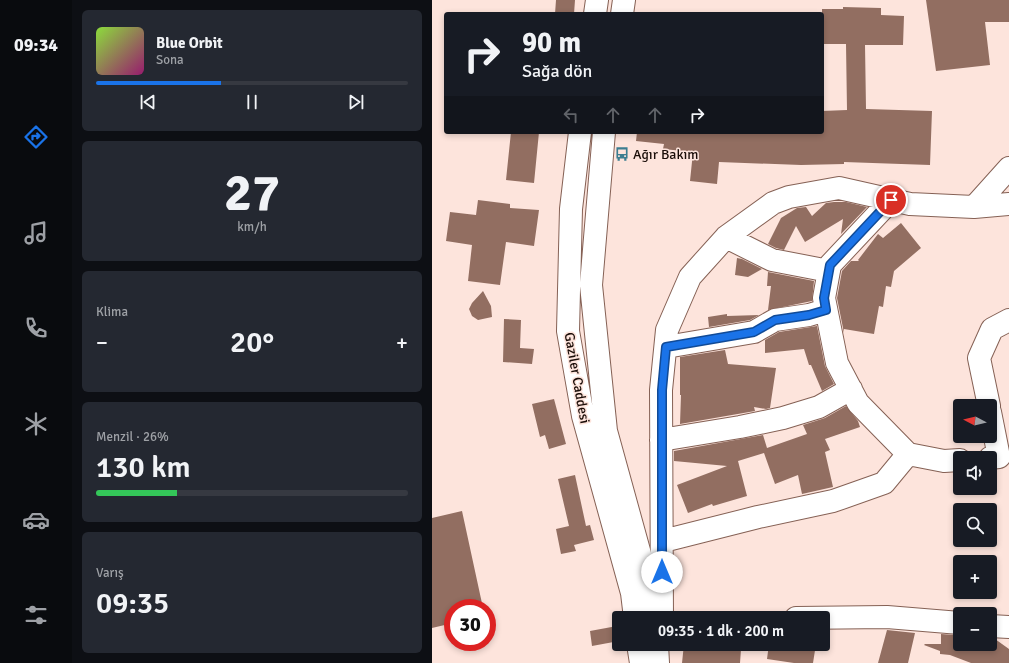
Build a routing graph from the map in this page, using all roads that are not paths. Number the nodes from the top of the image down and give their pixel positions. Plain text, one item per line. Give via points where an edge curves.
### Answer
1 (597, 0) edge
2 (624, 0) edge
3 (595, 12) edge
4 (622, 12) edge
5 (580, 134) edge
6 (604, 134) edge
7 (1009, 168) edge
8 (891, 200) junction
9 (1009, 204) edge
10 (974, 207) junction
11 (726, 237) junction
12 (829, 271) junction
13 (826, 310) junction
14 (1009, 320) edge
15 (666, 347) junction
16 (851, 389) junction
17 (988, 399) edge
18 (661, 440) junction
19 (996, 443) edge
20 (908, 454) junction
21 (997, 457) edge
22 (953, 460) edge
23 (663, 541) junction
24 (634, 611) edge
25 (654, 611) edge
26 (662, 611) edge
27 (830, 618) edge
28 (953, 622) edge
29 (997, 626) edge
30 (1009, 627) edge
31 (639, 651) edge
32 (657, 651) edge
33 (641, 663) edge
34 (658, 663) edge

1 - 3 street
2 - 4 street
5 - 24 street, Gaziler Caddesi via 571,209 568,331 583,416 632,593
6 - 25 street, Gaziler Caddesi via 591,285 606,431
7 - 10 street
8 - 10 street via 910,204
8 - 11 street via 839,188 789,196 773,204
8 - 12 street via 830,265
9 - 10 street
11 - 12 street via 772,260
11 - 15 street via 690,277 667,330
12 - 13 street via 824,298
13 - 15 street via 775,320 754,332
13 - 16 street via 837,363
14 - 17 street via 992,329 979,358
15 - 18 street
16 - 18 street via 820,407 783,418
16 - 20 street via 858,403
18 - 23 street
19 - 21 street via 999,457
20 - 22 street
20 - 23 street via 884,483 833,501
23 - 26 street
27 - 28 street via 887,617
29 - 30 street
31 - 33 street
32 - 34 street

